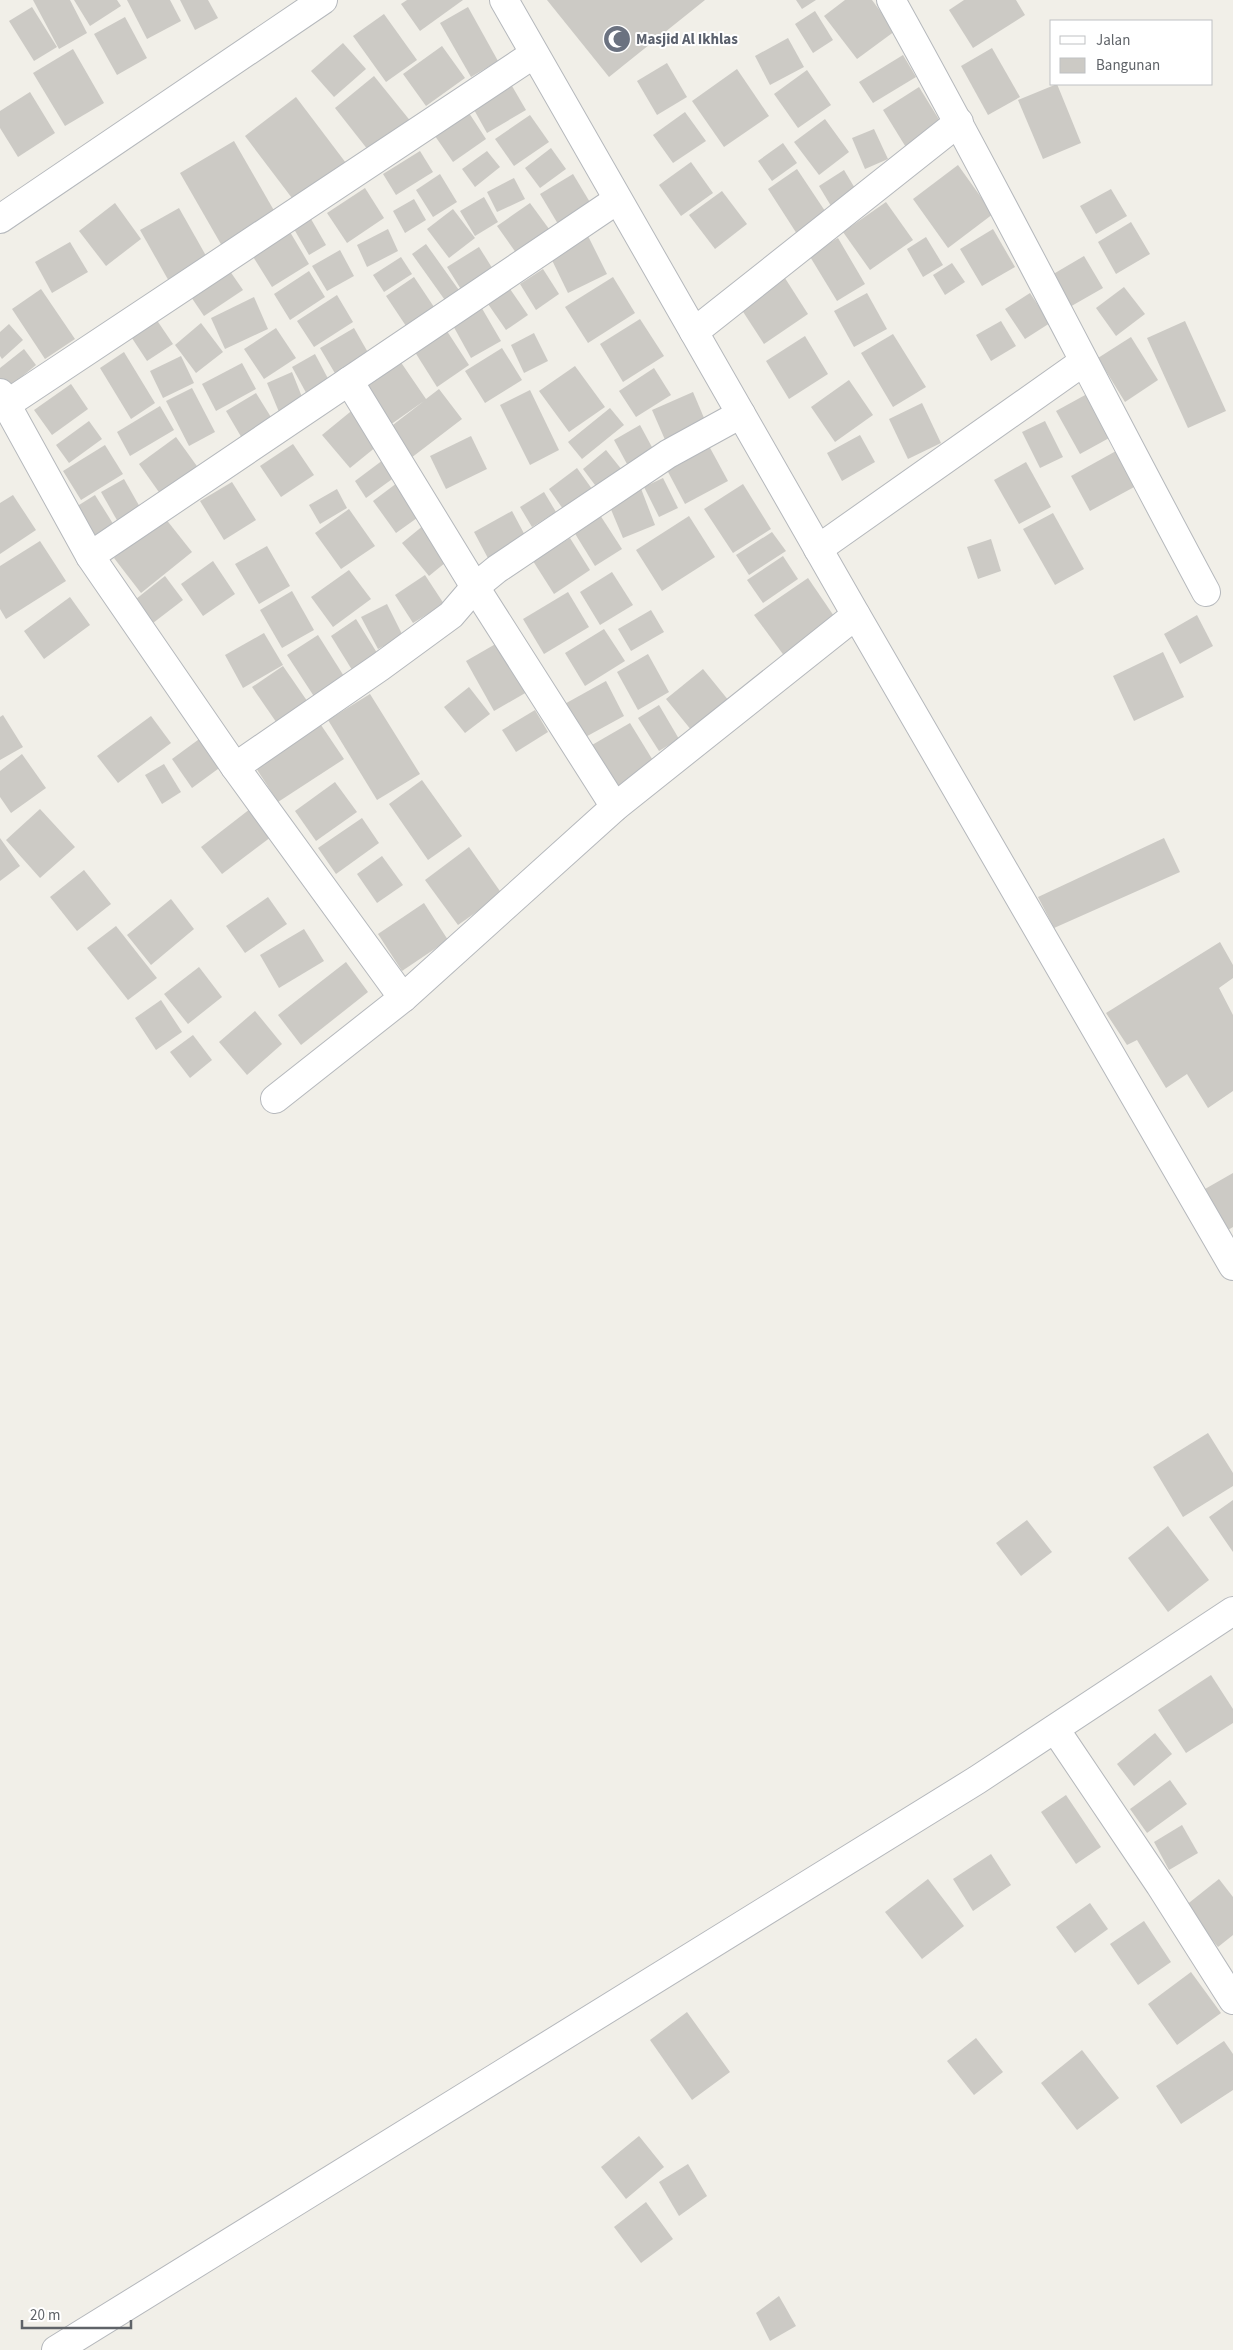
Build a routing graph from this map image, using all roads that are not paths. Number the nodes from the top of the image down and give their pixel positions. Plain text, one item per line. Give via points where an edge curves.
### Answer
1 (323, 0) edge
2 (504, 0) edge
3 (891, 0) edge
4 (534, 54) junction
5 (959, 122) junction
6 (617, 200) junction
7 (0, 219) edge
8 (694, 332) junction
9 (1083, 362) junction
10 (349, 381) junction
11 (4, 398) edge
12 (740, 414) junction
13 (818, 549) junction
14 (90, 556) junction
15 (475, 586) junction
16 (1206, 592) dead end
17 (856, 615) junction
18 (235, 767) junction
19 (615, 807) junction
20 (403, 998) junction
21 (275, 1099) dead end
22 (1233, 1266) edge
23 (1233, 1611) edge
24 (1055, 1729) junction
25 (1233, 2000) edge
26 (56, 2350) edge

1 - 7 street
2 - 4 street
3 - 5 street
4 - 6 street
4 - 11 street
5 - 8 street
5 - 9 street
6 - 8 street
6 - 10 street
8 - 12 street
9 - 13 street
9 - 16 street
10 - 14 street
10 - 15 street
11 - 14 street
12 - 13 street
12 - 15 street via 668,454
13 - 17 street
14 - 18 street
15 - 18 street via 452,615
15 - 19 street
17 - 19 street
17 - 22 street
18 - 20 street
19 - 20 street
20 - 21 street
23 - 24 street
24 - 25 street via 1160,1884
24 - 26 street

